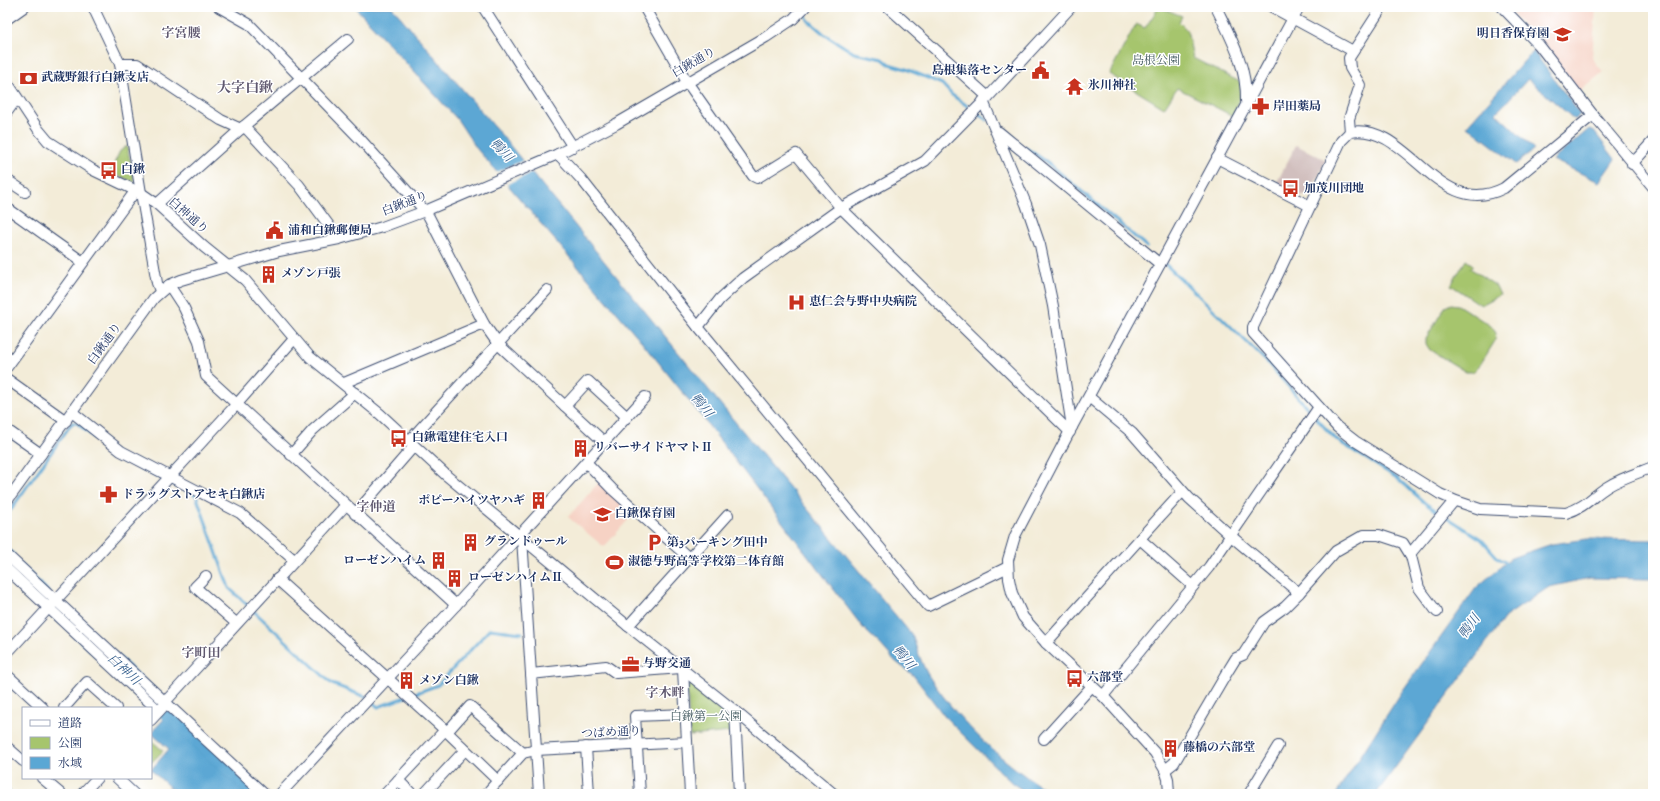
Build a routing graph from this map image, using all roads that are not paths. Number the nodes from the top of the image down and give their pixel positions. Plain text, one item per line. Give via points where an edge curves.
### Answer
1 (24, 7) edge
2 (93, 7) edge
3 (219, 7) edge
4 (483, 7) edge
5 (644, 7) edge
6 (888, 7) edge
7 (1070, 7) edge
8 (1216, 7) edge
9 (1272, 7) edge
10 (1299, 7) edge
11 (1382, 7) edge
12 (1502, 7) edge
13 (803, 9) edge
14 (1293, 18) junction
15 (7, 19) edge
16 (348, 38) dead end
17 (1353, 52) junction
18 (120, 64) junction
19 (301, 76) junction
20 (7, 82) edge
21 (687, 82) junction
22 (17, 98) junction
23 (986, 99) junction
24 (1246, 104) junction
25 (7, 112) edge
26 (1593, 115) junction
27 (242, 128) junction
28 (997, 131) junction
29 (1350, 132) junction
30 (1653, 141) edge
31 (573, 147) junction
32 (555, 155) junction
33 (1217, 158) junction
34 (1632, 164) junction
35 (7, 180) edge
36 (1653, 187) edge
37 (25, 192) dead end
38 (138, 192) junction
39 (157, 204) junction
40 (1310, 206) junction
41 (7, 208) edge
42 (841, 208) junction
43 (425, 212) junction
44 (339, 239) junction
45 (84, 262) junction
46 (1160, 264) junction
47 (227, 266) junction
48 (169, 285) junction
49 (547, 290) dead end
50 (160, 291) junction
51 (484, 324) junction
52 (698, 327) junction
53 (294, 339) junction
54 (498, 344) junction
55 (7, 368) edge
56 (7, 379) edge
57 (344, 384) junction
58 (355, 393) junction
59 (645, 397) dead end
60 (1089, 397) junction
61 (236, 405) junction
62 (565, 406) junction
63 (1319, 407) junction
64 (72, 412) junction
65 (626, 417) junction
66 (66, 421) junction
67 (1071, 429) junction
68 (7, 430) edge
69 (604, 442) junction
70 (412, 444) junction
71 (41, 454) junction
72 (291, 455) junction
73 (586, 462) junction
74 (1653, 467) edge
75 (170, 477) junction
76 (1182, 492) junction
77 (1454, 500) junction
78 (7, 501) edge
79 (346, 505) junction
80 (356, 514) junction
81 (728, 515) dead end
82 (1231, 536) junction
83 (521, 537) junction
84 (1140, 539) junction
85 (1410, 554) junction
86 (7, 555) edge
87 (690, 558) junction
88 (294, 560) junction
89 (1008, 567) junction
90 (7, 569) edge
91 (206, 576) dead end
92 (277, 579) junction
93 (1193, 586) junction
94 (1299, 593) junction
95 (52, 604) junction
96 (456, 605) junction
97 (1437, 612) dead end
98 (236, 623) junction
99 (628, 626) junction
100 (1046, 643) junction
101 (7, 652) edge
102 (682, 669) junction
103 (531, 674) junction
104 (7, 675) edge
105 (388, 679) junction
106 (1092, 686) junction
107 (1103, 696) junction
108 (163, 706) junction
109 (42, 707) edge
110 (65, 707) edge
111 (115, 707) edge
112 (735, 711) junction
113 (686, 714) junction
114 (152, 719) edge
115 (446, 731) junction
116 (1044, 739) dead end
117 (687, 742) junction
118 (636, 745) junction
119 (1278, 746) dead end
120 (586, 747) junction
121 (465, 750) junction
122 (536, 750) junction
123 (523, 753) junction
124 (9, 754) edge
125 (22, 760) edge
126 (1165, 770) junction
127 (43, 779) edge
128 (96, 779) edge
129 (118, 779) edge
130 (398, 780) junction
131 (498, 781) junction
132 (61, 794) edge
133 (82, 794) edge
134 (134, 794) edge
135 (264, 794) edge
136 (280, 794) edge
137 (385, 794) edge
138 (412, 794) edge
139 (424, 794) edge
140 (486, 794) edge
141 (539, 794) edge
142 (589, 794) edge
143 (640, 794) edge
144 (690, 794) edge
145 (739, 794) edge
146 (834, 794) edge
147 (1169, 794) edge
148 (1249, 794) edge

1 - 15 street
2 - 18 street
3 - 19 street via 249,24
4 - 31 street
5 - 21 street
6 - 23 street
7 - 23 street
8 - 24 street via 1237,50 1244,71 1247,86
9 - 14 street
10 - 14 street
11 - 17 street
12 - 26 street via 1539,45
13 - 21 street, 白鍬通り via 771,34
14 - 17 street
14 - 24 street
16 - 19 street
17 - 29 street via 1349,58 1350,68 1360,85 1349,119
18 - 27 street via 137,64 221,120
18 - 38 street
19 - 27 street
19 - 43 street
20 - 22 street, 白神通り
21 - 31 street, 白鍬通り
21 - 42 street via 753,176 757,178 796,154
22 - 25 street
22 - 38 street, 白神通り via 48,141 93,170
23 - 28 street
23 - 42 street via 925,160
24 - 33 street
26 - 29 street via 1504,188 1479,196 1463,194 1447,186 1380,136
26 - 34 street
27 - 39 street
27 - 44 street via 299,185
28 - 46 street
28 - 67 street via 1040,245 1053,306
29 - 40 street via 1341,141
30 - 34 street
31 - 32 street, 白鍬通り
32 - 43 street, 白鍬通り
32 - 52 street via 582,180
33 - 40 street
33 - 46 street
34 - 36 street
35 - 37 street
38 - 39 street, 白神通り
38 - 45 street
38 - 50 street
39 - 47 street, 白神通り
40 - 63 street via 1253,327 1253,333
41 - 45 street
42 - 52 street via 743,278 720,299
42 - 67 street
43 - 44 street, 白鍬通り
43 - 51 street
44 - 47 street, 白鍬通り via 279,251
45 - 55 street
46 - 60 street
47 - 48 street, 白鍬通り
47 - 53 street, 白神通り via 255,290
48 - 50 street, 白鍬通り
48 - 61 street via 184,308 199,341 206,376
49 - 54 street
50 - 64 street, 白鍬通り
51 - 54 street
51 - 57 street
52 - 89 street via 928,606
53 - 57 street, 白神通り via 310,357
53 - 61 street
54 - 62 street
54 - 70 street
56 - 66 street
57 - 58 street, 白神通り
58 - 70 street, 白神通り
58 - 72 street via 313,430
59 - 65 street
60 - 67 street
60 - 76 street via 1132,433
61 - 72 street
61 - 75 street
62 - 65 street via 588,382
62 - 69 street
63 - 77 street via 1354,441
63 - 82 street
64 - 66 street, 白鍬通り
64 - 75 street via 121,451
65 - 69 street
66 - 71 street, 白鍬通り
67 - 89 street via 1015,536 1010,549
68 - 71 street
69 - 73 street
70 - 80 street
70 - 83 street, 白神通り
71 - 78 street, 白鍬通り
72 - 79 street
73 - 83 street
73 - 87 street via 612,489
74 - 77 street via 1607,487 1587,504 1566,513 1480,508
75 - 88 street via 240,513
75 - 95 street
76 - 82 street
76 - 84 street
77 - 85 street
79 - 80 street
79 - 88 street
80 - 96 street
81 - 87 street
82 - 93 street
82 - 94 street
83 - 96 street
83 - 99 street, 白神通り
83 - 103 street
84 - 93 street
84 - 100 street
85 - 94 street via 1403,543 1379,535 1364,534 1336,551
85 - 97 street via 1419,588
86 - 95 street
87 - 99 street
88 - 92 street
89 - 100 street via 1012,593 1018,609
90 - 95 street
91 - 98 street via 195,587
92 - 98 street
92 - 105 street
93 - 107 street
94 - 126 street via 1264,622 1243,655 1236,658 1174,762
95 - 101 street
95 - 108 street
96 - 105 street
98 - 108 street
99 - 102 street, 白神通り
100 - 106 street
102 - 103 street via 616,673 606,666
102 - 112 street, 白神通り
102 - 113 street
103 - 122 street
104 - 109 street
105 - 115 street
105 - 136 street
106 - 107 street
106 - 116 street
107 - 126 street via 1148,745
108 - 114 street
108 - 135 street
110 - 111 street via 87,682
112 - 145 street
112 - 146 street, 白神通り
113 - 117 street
113 - 118 street via 635,716
115 - 121 street
115 - 123 street via 470,706
115 - 130 street
117 - 118 street, つばめ通り
117 - 144 street
118 - 120 street, つばめ通り
118 - 143 street
119 - 148 street
120 - 122 street, つばめ通り
120 - 142 street
121 - 131 street
121 - 139 street
122 - 123 street, つばめ通り
122 - 141 street
123 - 131 street
124 - 125 street
126 - 147 street
127 - 132 street
128 - 133 street
129 - 134 street
130 - 137 street
130 - 138 street
131 - 140 street

